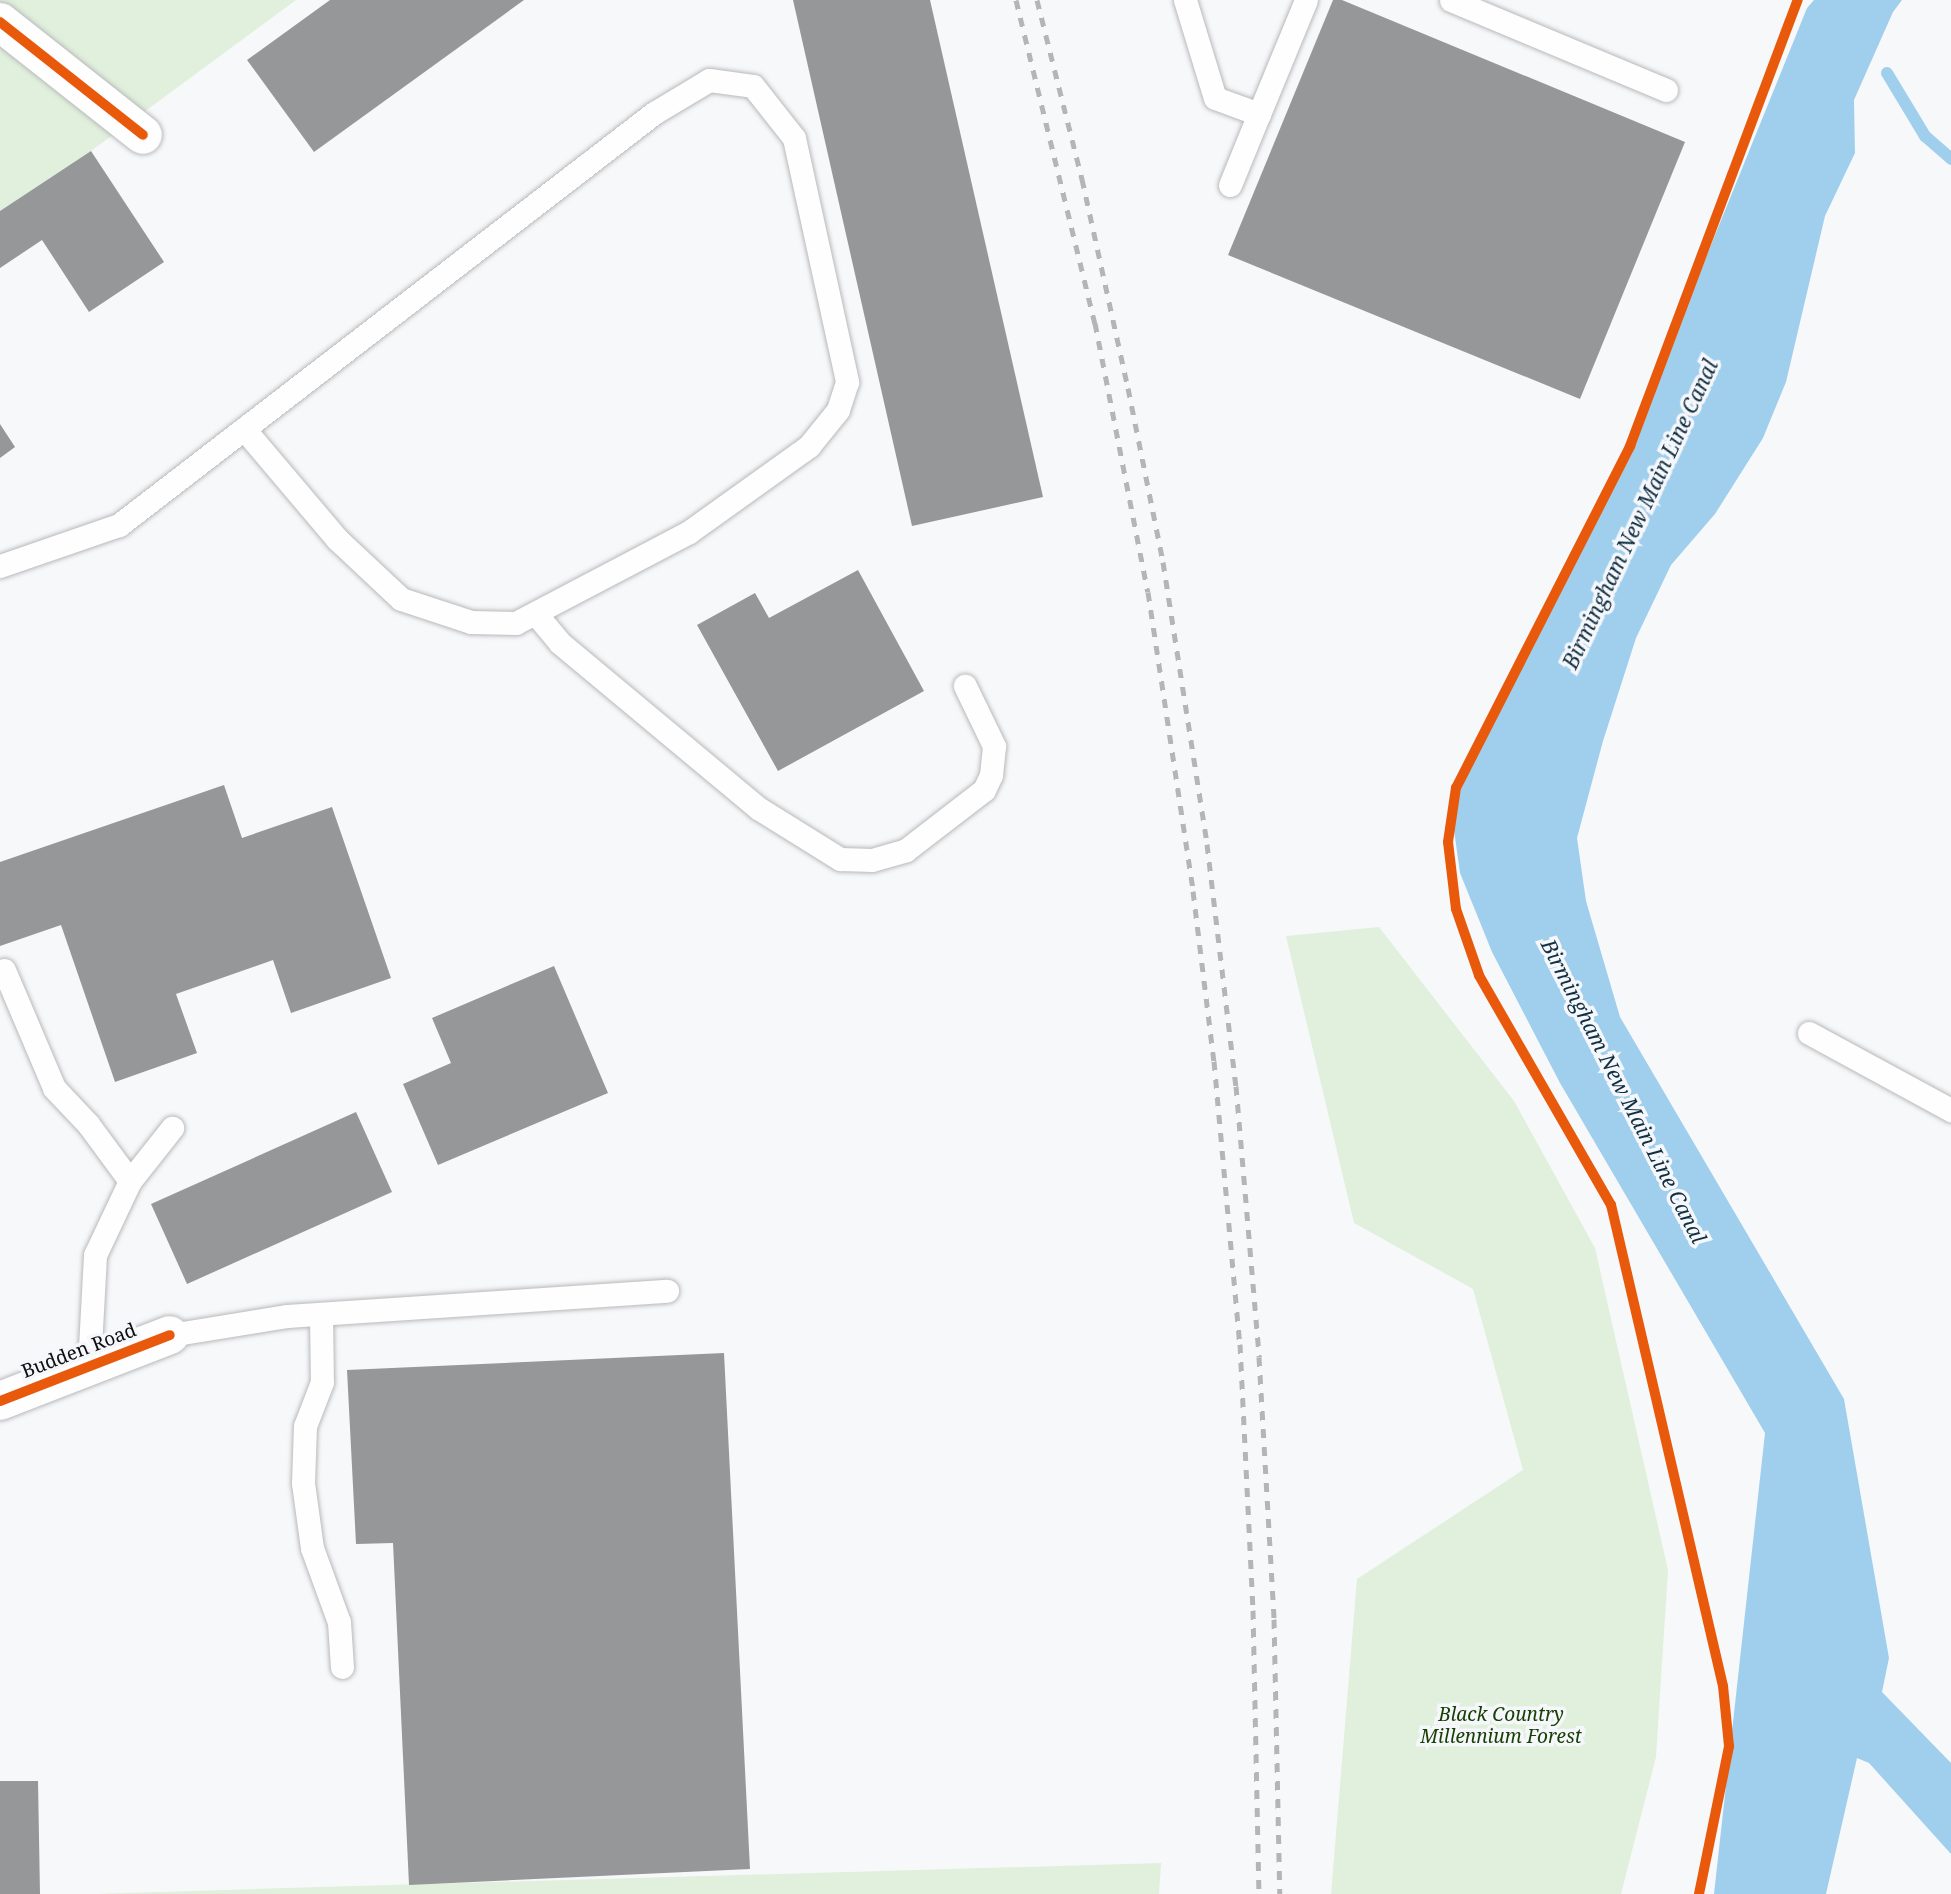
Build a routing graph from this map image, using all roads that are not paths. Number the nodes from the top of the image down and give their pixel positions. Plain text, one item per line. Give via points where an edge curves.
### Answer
1 (1185, 0) edge
2 (1306, 0) edge
3 (1451, 0) edge
4 (0, 22) edge
5 (1666, 90) dead end
6 (1259, 114) junction
7 (143, 135) dead end
8 (1230, 185) dead end
9 (244, 429) junction
10 (0, 566) edge
11 (535, 613) junction
12 (965, 686) dead end
13 (4, 970) dead end
14 (1809, 1033) dead end
15 (1951, 1110) edge
16 (172, 1128) dead end
17 (130, 1181) junction
18 (667, 1292) dead end
19 (321, 1314) junction
20 (170, 1335) joint
21 (89, 1367) junction
22 (0, 1401) edge
23 (342, 1667) dead end

1 - 6 lane via 1215,98
2 - 6 lane
3 - 5 lane
4 - 7 street
6 - 8 lane
9 - 10 lane via 120,525
9 - 11 lane via 337,539 401,598 471,622 516,623
9 - 11 lane via 654,113 709,80 753,86 794,138 848,382 838,410 809,446 689,532
11 - 12 lane via 560,643 758,808 839,859 872,860 906,850 984,790 991,775 994,746
13 - 17 lane via 54,1088 88,1124
14 - 15 lane
16 - 17 lane
17 - 21 lane via 95,1255
18 - 19 lane
19 - 20 lane via 250,1320
19 - 23 lane via 322,1382 305,1426 303,1483 312,1548 339,1622
20 - 21 street, Budden Road
21 - 22 street, Budden Road

